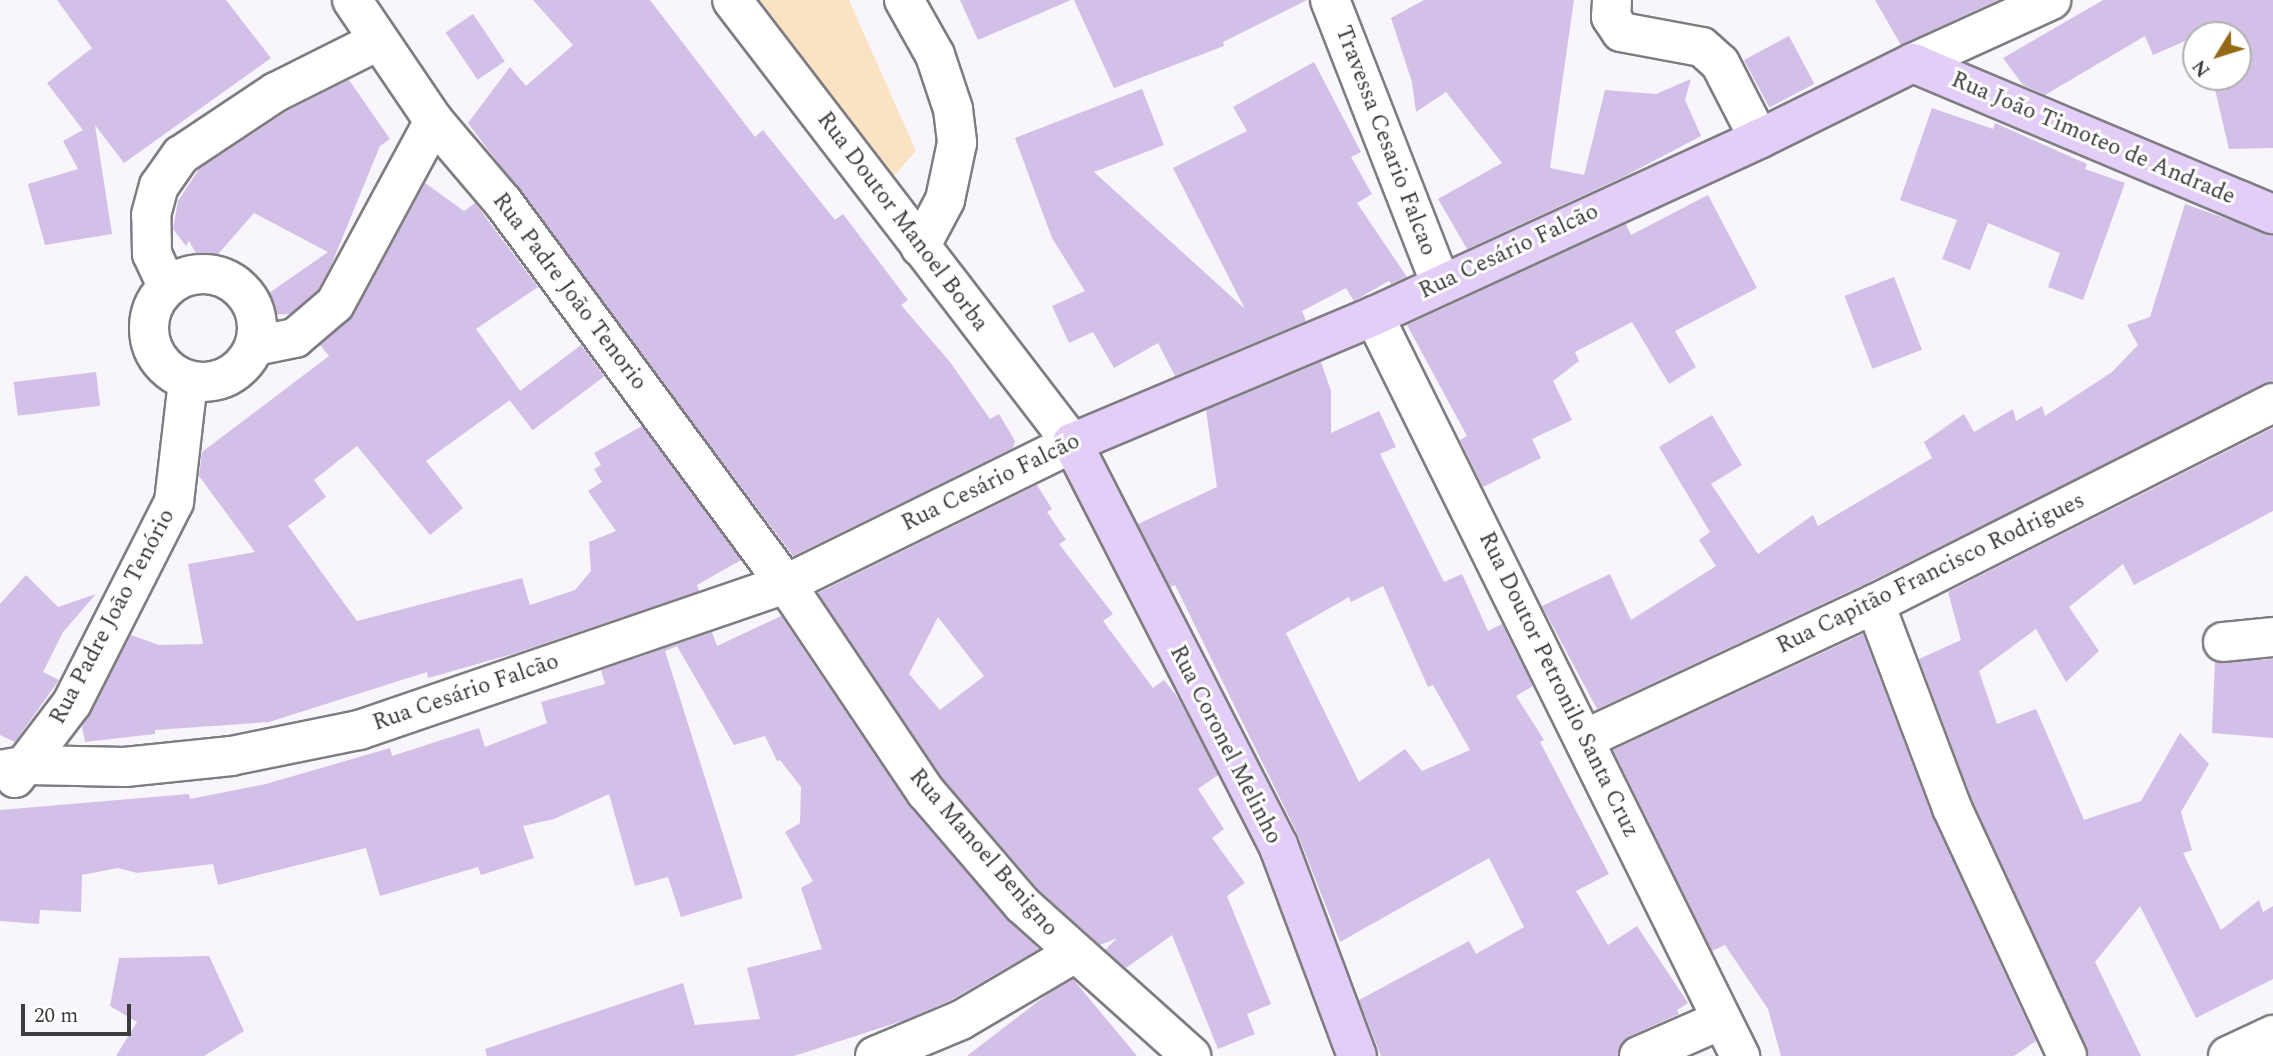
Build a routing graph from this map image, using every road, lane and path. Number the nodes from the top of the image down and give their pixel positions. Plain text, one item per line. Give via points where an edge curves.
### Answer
1 (352, 0) edge
2 (732, 0) edge
3 (905, 0) edge
4 (1330, 0) edge
5 (1612, 0) edge
6 (2050, 0) edge
7 (2010, 9) edge
8 (378, 41) junction
9 (1913, 63) junction
10 (434, 121) junction
11 (1759, 139) junction
12 (2273, 214) edge
13 (920, 247) junction
14 (1440, 282) junction
15 (167, 285) junction
16 (1374, 316) junction
17 (255, 346) junction
18 (188, 382) junction
19 (2273, 403) edge
20 (1072, 443) junction
21 (786, 584) junction
22 (1875, 604) junction
23 (2273, 637) edge
24 (2223, 642) dead end
25 (1585, 739) junction
26 (14, 768) edge
27 (0, 791) edge
28 (1073, 954) junction
29 (1721, 1020) junction
30 (875, 1056) edge
31 (1191, 1056) edge
32 (1357, 1056) edge
33 (1639, 1056) edge
34 (1740, 1056) edge
35 (2067, 1056) edge

1 - 8 street, Rua Padre João Tenorio
2 - 13 street, Rua Doutor Manoel Borba
3 - 13 street via 935,55 953,108 957,143 945,200
4 - 14 street, Travessa Cesario Falcao
5 - 11 street via 1611,17 1621,32 1702,47 1720,63
6 - 7 street
7 - 9 street
8 - 10 street, Rua Padre João Tenorio
8 - 15 street via 276,92 181,155 159,186 151,215 152,254
9 - 11 main road, Rua Cesário Falcão
9 - 12 main road, Rua João Timoteo de Andrade
10 - 17 street via 335,304 295,338
10 - 21 street, Rua Padre João Tenorio via 503,201
11 - 14 main road, Rua Cesário Falcão
13 - 20 street, Rua Doutor Manoel Borba
14 - 16 main road, Rua Cesário Falcão
15 - 17 street via 200,273 234,283 255,311
15 - 18 street via 150,310 149,340 163,366
16 - 20 main road, Rua Cesário Falcão
16 - 25 street, Rua Doutor Petronilo Santa Cruz
17 - 18 street via 240,369 215,382
18 - 26 street, Rua Padre João Tenório via 174,502 72,703
19 - 22 street, Rua Capitão Francisco Rodrigues
20 - 21 street, Rua Cesário Falcão
20 - 32 main road, Rua Coronel Melinho via 1278,845
21 - 26 street, Rua Cesário Falcão via 359,730 231,756 125,767
21 - 28 street, Rua Manoel Benigno via 926,792 1023,905
22 - 25 street, Rua Capitão Francisco Rodrigues
22 - 35 street via 1952,808
23 - 24 street
25 - 29 street, Rua Doutor Petronilo Santa Cruz
26 - 27 street, Rua Padre João Tenório
28 - 30 street via 961,1020
28 - 31 street, Rua Manoel Benigno
29 - 33 street
29 - 34 street, Rua Doutor Petronilo Santa Cruz

